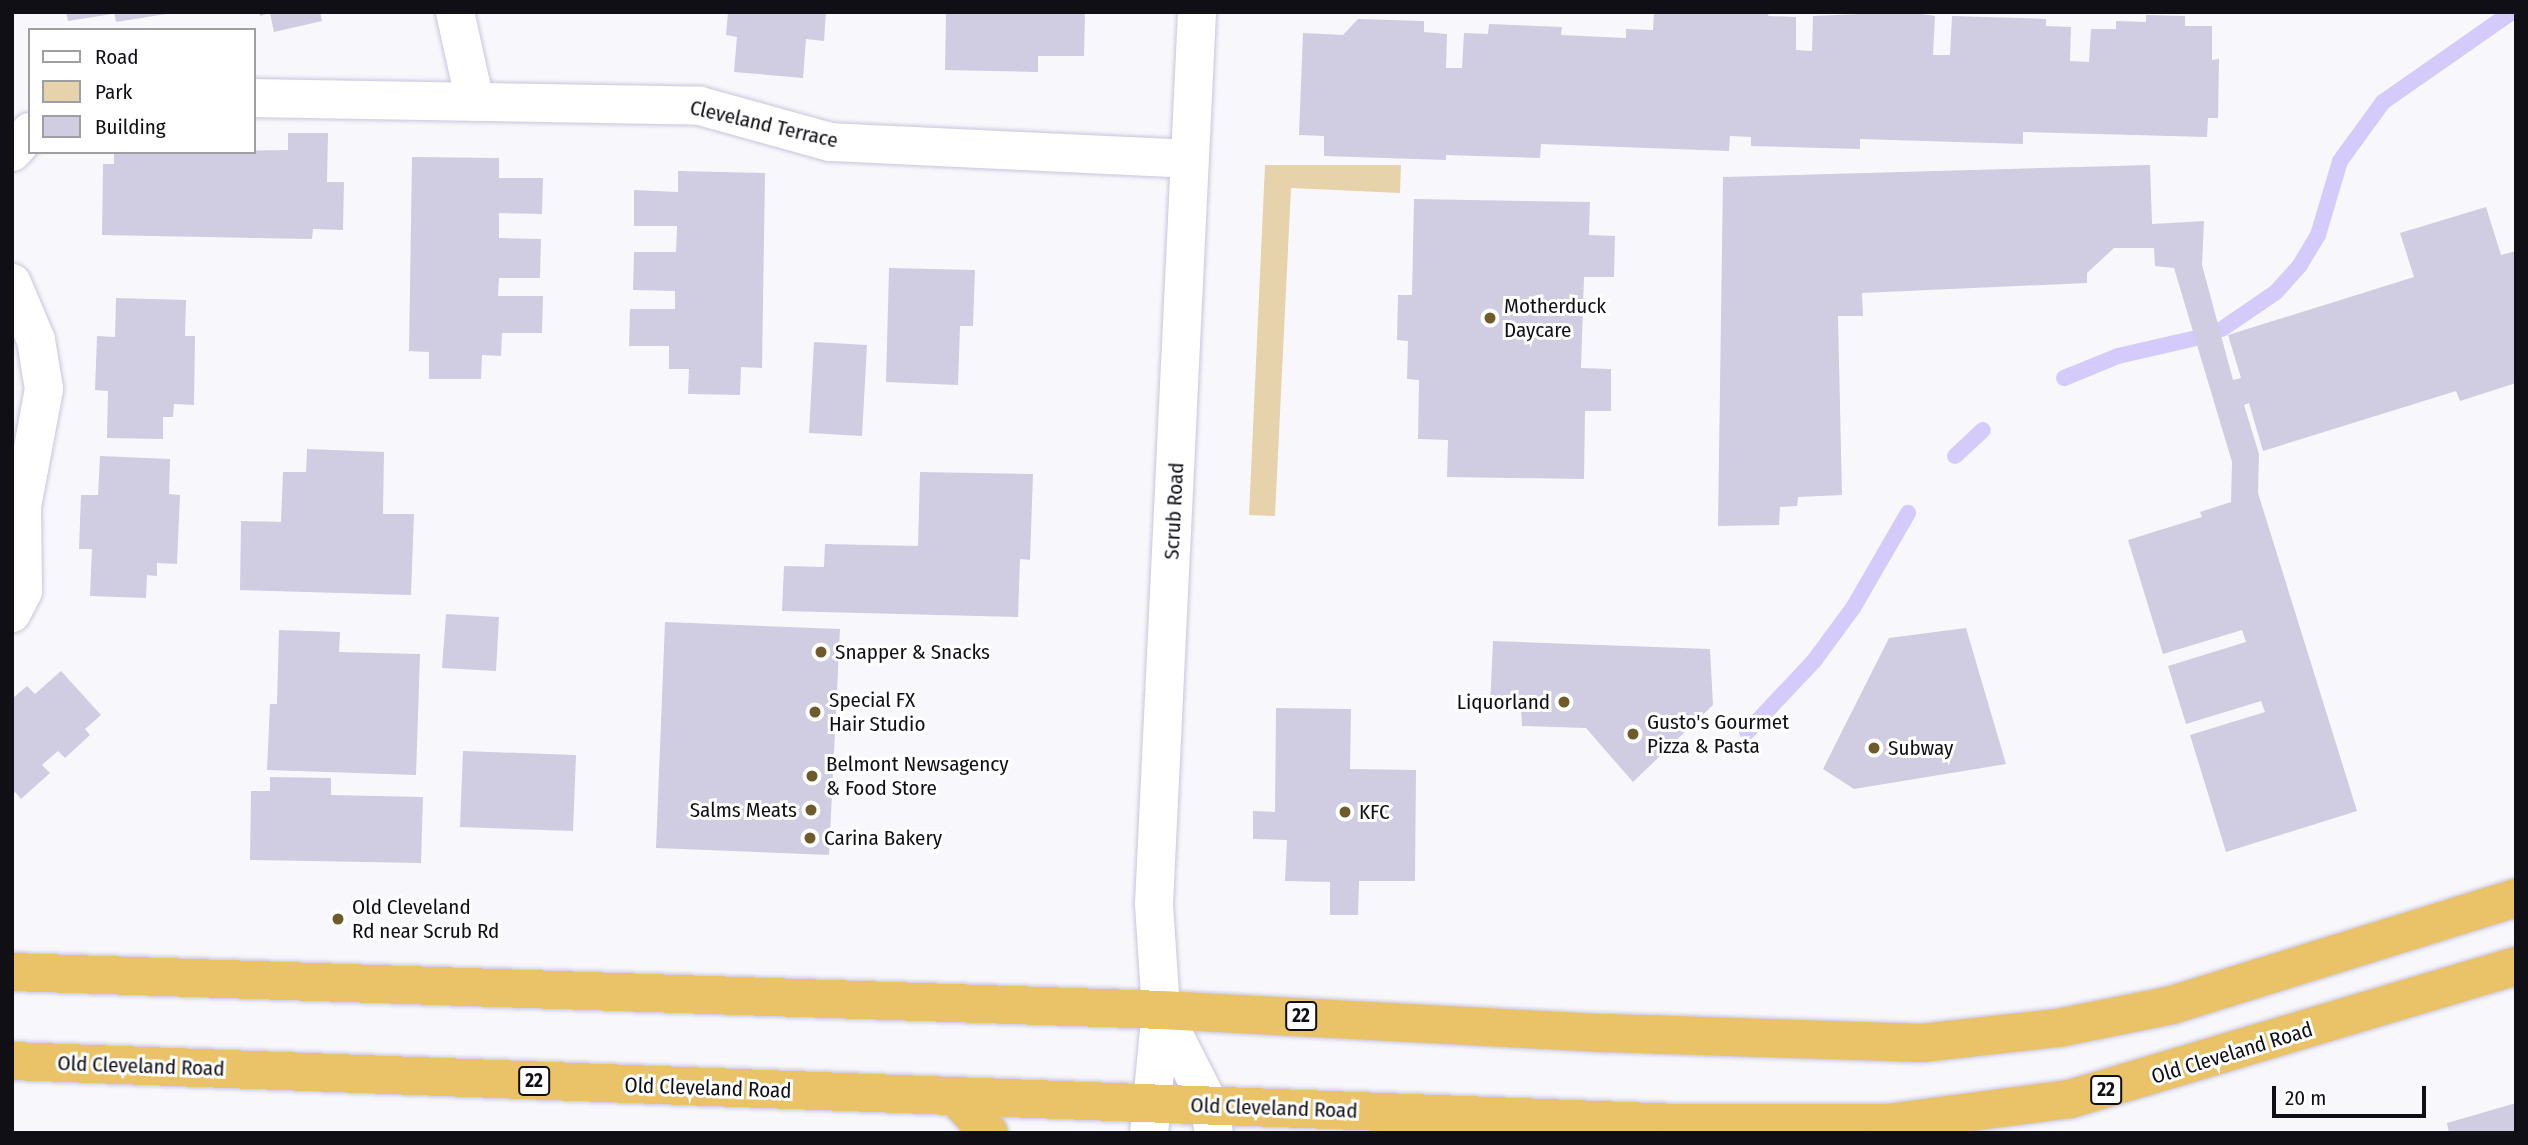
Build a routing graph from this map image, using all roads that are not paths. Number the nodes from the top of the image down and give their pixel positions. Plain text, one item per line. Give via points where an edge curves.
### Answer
1 (456, 12) edge
2 (1197, 12) edge
3 (256, 98) edge
4 (475, 102) junction
5 (28, 134) edge
6 (12, 152) edge
7 (1190, 159) junction
8 (12, 283) edge
9 (12, 613) edge
10 (2516, 898) edge
11 (2516, 966) edge
12 (12, 972) edge
13 (1161, 1010) junction
14 (12, 1061) edge
15 (957, 1098) junction
16 (1149, 1119) edge
17 (1212, 1120) edge
18 (1401, 1123) edge
19 (989, 1133) edge

1 - 4 street
2 - 7 street, Scrub Road
3 - 4 street, Cleveland Terrace
4 - 7 street, Cleveland Terrace via 700,106 830,142
5 - 6 street
7 - 13 street, Scrub Road via 1154,904
8 - 9 street via 36,340 44,389 22,507 23,591
10 - 13 highway, 22 via 2146,1011 2057,1028 1922,1043 1607,1034
11 - 18 highway, Old Cleveland Road / 22 via 2142,1080 2070,1099 1977,1114 1802,1125
12 - 13 highway, 22
13 - 16 street, Scrub Road
13 - 17 street, Scrub Road
14 - 15 highway, Old Cleveland Road / 22
15 - 16 highway, Old Cleveland Road / 22
15 - 19 highway
16 - 17 highway, Old Cleveland Road / 22
17 - 18 highway, Old Cleveland Road / 22

